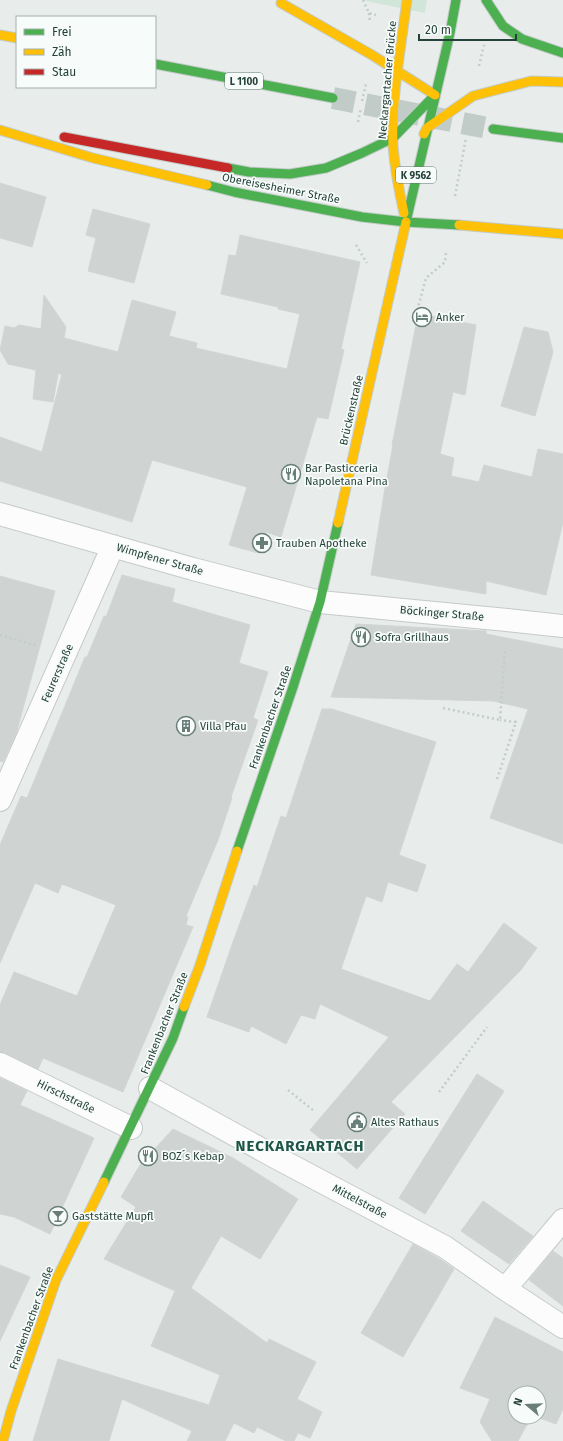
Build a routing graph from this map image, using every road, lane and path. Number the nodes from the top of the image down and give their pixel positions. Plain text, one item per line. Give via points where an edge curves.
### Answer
1 (407, 0) edge
2 (456, 0) edge
3 (486, 0) edge
4 (296, 1) dead end
5 (0, 35) edge
6 (16, 38) edge
7 (563, 53) edge
8 (156, 64) edge
9 (398, 72) junction
10 (563, 82) edge
11 (435, 95) junction
12 (332, 98) tunnel mouth
13 (0, 125) edge
14 (427, 128) junction
15 (493, 129) tunnel mouth
16 (0, 130) edge
17 (38, 132) dead end
18 (54, 135) dead end
19 (393, 138) junction
20 (563, 138) edge
21 (414, 150) dead end
22 (406, 169) dead end
23 (399, 188) junction
24 (406, 222) junction
25 (563, 234) edge
26 (0, 514) edge
27 (113, 546) junction
28 (320, 602) junction
29 (507, 620) junction
30 (563, 626) edge
31 (0, 635) edge
32 (65, 653) junction
33 (443, 708) dead end
34 (500, 720) junction
35 (497, 780) dead end
36 (0, 800) edge
37 (487, 1027) dead end
38 (0, 1064) edge
39 (150, 1088) junction
40 (288, 1090) dead end
41 (439, 1092) dead end
42 (314, 1111) dead end
43 (132, 1128) junction
44 (563, 1220) edge
45 (505, 1289) junction
46 (563, 1327) edge
47 (3, 1441) edge

1 - 9 main road, Neckargartacher Brücke / K 9562
2 - 11 main road, K 9562
3 - 7 main road via 503,26 522,39
4 - 9 main road via 277,2
5 - 6 main road
8 - 12 main road, L 1100
9 - 11 main road
9 - 19 main road, Neckargartacher Brücke / K 9562
10 - 14 main road via 531,81 473,96
11 - 14 main road, K 9562
11 - 19 main road
13 - 17 main road
14 - 21 main road
14 - 24 main road, K 9562
15 - 20 main road
16 - 24 main road, Obereisesheimer Straße via 93,158 234,192 362,217
18 - 19 main road via 249,172 290,174 326,168
19 - 23 main road, Neckargartacher Brücke / K 9562
22 - 23 main road
23 - 24 main road, Neckargartacher Brücke / K 9562
24 - 25 main road, Obereisesheimer Straße
24 - 28 main road, Brückenstraße / K 9562
26 - 27 street, Wimpfener Straße
27 - 28 street, Wimpfener Straße
27 - 32 street, Feurerstraße
28 - 29 street, Böckinger Straße
28 - 39 main road, Frankenbacher Straße / K 9562 via 200,965 173,1038
29 - 30 street, Böckinger Straße
29 - 34 path
31 - 32 path
32 - 36 street, Feurerstraße
33 - 34 path
34 - 35 path via 516,722
37 - 41 path
38 - 43 street, Hirschstraße
39 - 43 main road, Frankenbacher Straße / K 9562
39 - 45 street, Mittelstraße via 444,1247
40 - 42 path
43 - 47 main road, Frankenbacher Straße / K 9562 via 56,1280
44 - 45 street
45 - 46 street, Mittelstraße

